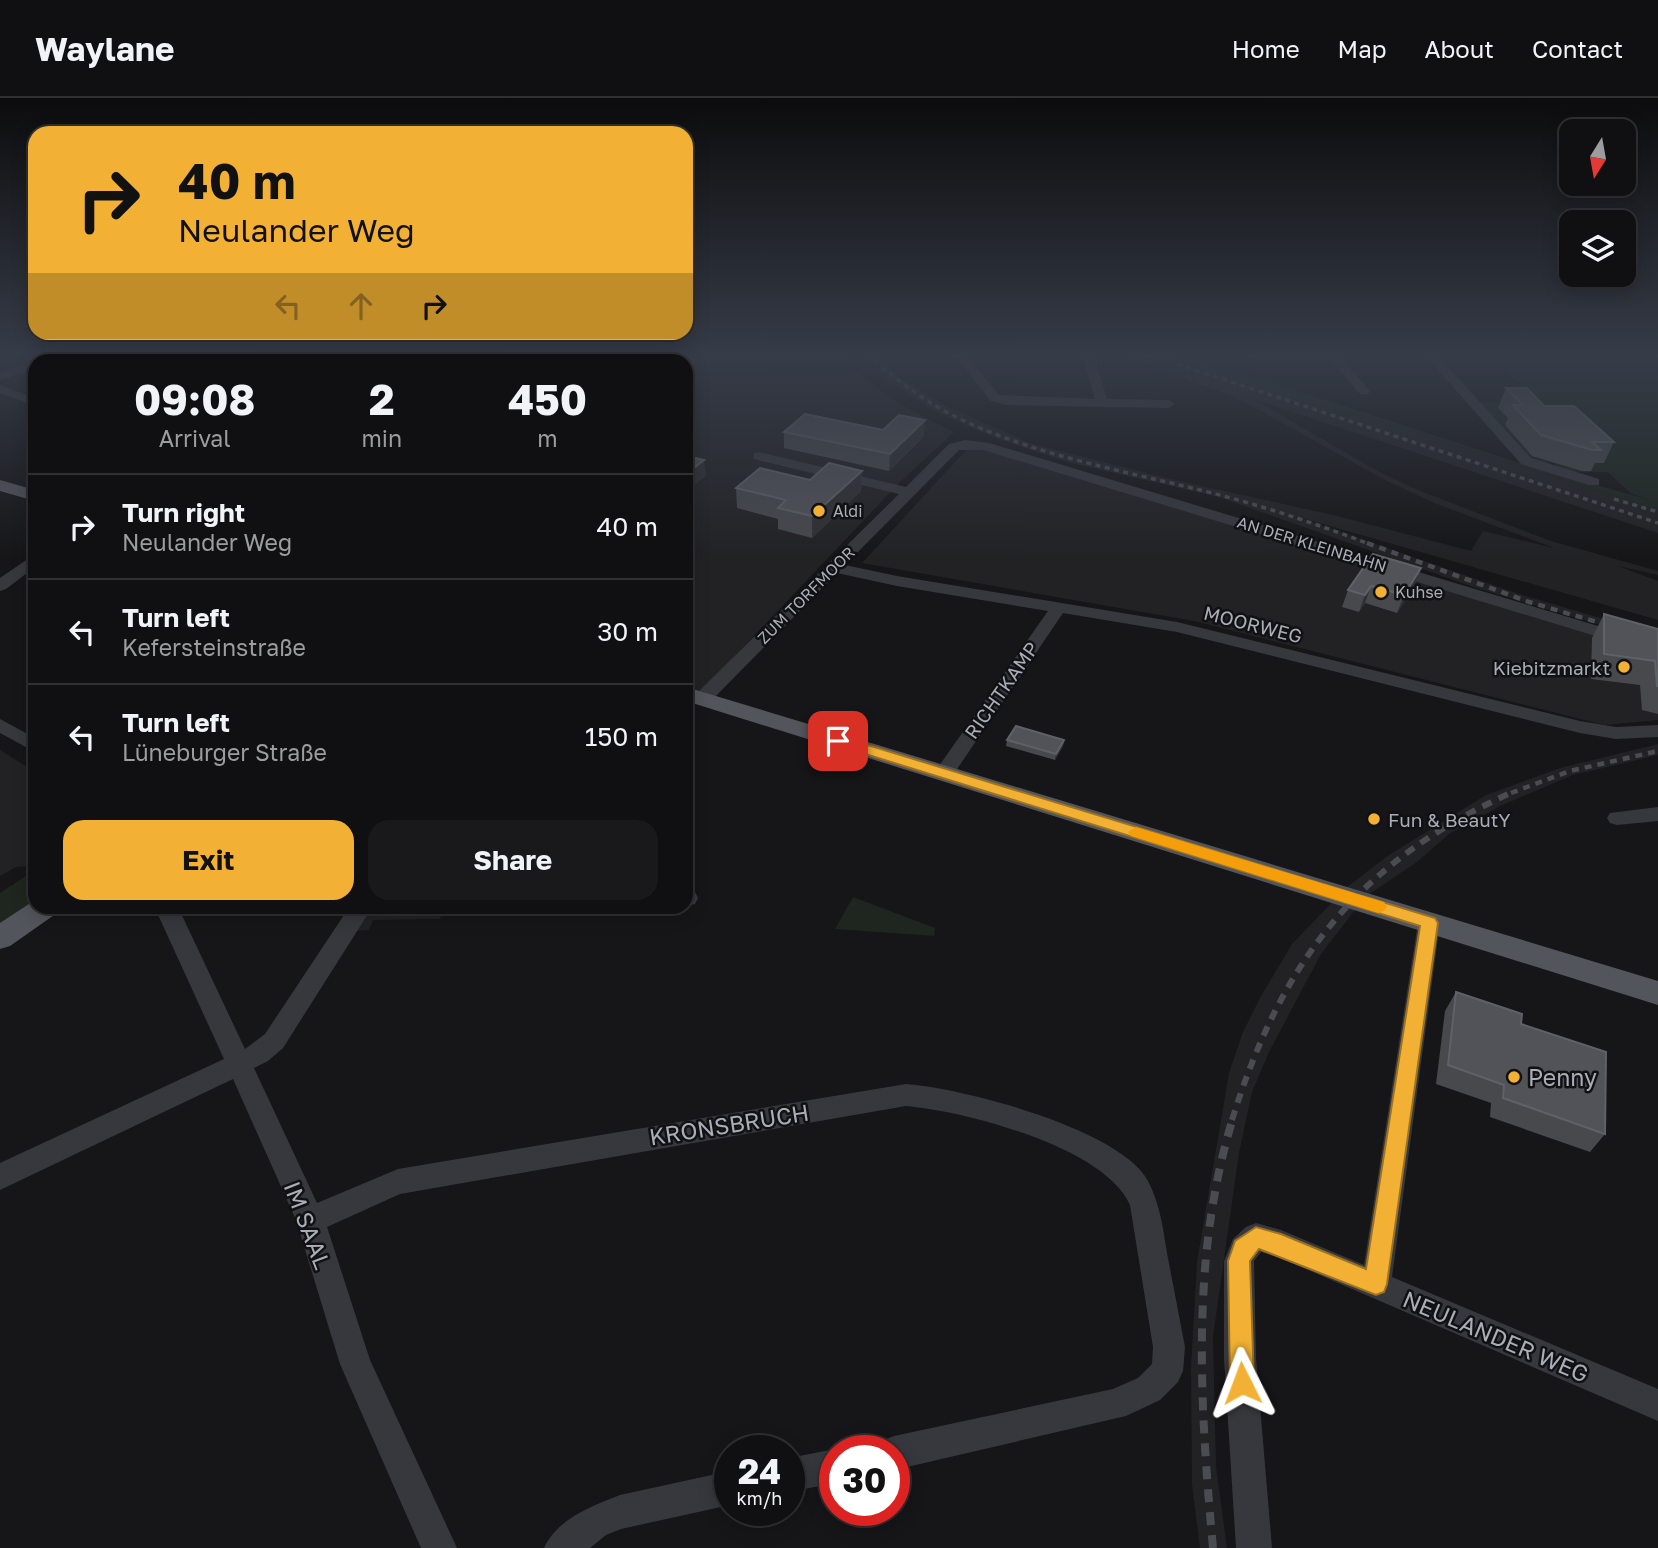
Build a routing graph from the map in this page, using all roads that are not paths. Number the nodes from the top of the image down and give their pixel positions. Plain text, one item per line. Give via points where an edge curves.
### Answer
1 (1492, 423) edge
2 (965, 444) joint
3 (759, 456) dead end
4 (1594, 482) dead end
5 (0, 485) edge
6 (909, 492) junction
7 (28, 494) edge
8 (28, 564) edge
9 (835, 566) junction
10 (0, 586) edge
11 (1059, 607) junction
12 (1658, 650) edge
13 (694, 696) edge
14 (0, 725) edge
15 (1658, 731) edge
16 (28, 742) edge
17 (944, 773) junction
18 (1658, 814) edge
19 (1617, 818) dead end
20 (35, 914) edge
21 (170, 914) edge
22 (357, 914) edge
23 (1429, 923) junction
24 (0, 938) edge
25 (1658, 993) edge
26 (237, 1066) junction
27 (0, 1177) edge
28 (310, 1220) junction
29 (1376, 1284) junction
30 (1658, 1405) edge
31 (910, 1450) edge
32 (714, 1491) edge
33 (439, 1548) edge
34 (562, 1548) edge
35 (1254, 1548) edge

1 - 4 street via 1526,461
2 - 6 street, ZUM TORFMOOR via 954,447
2 - 12 street, AN DER KLEINBAHN via 1010,453
3 - 6 street
5 - 7 main road
6 - 9 street, ZUM TORFMOOR
8 - 10 street
9 - 11 street, MOORWEG via 897,581
9 - 13 street, ZUM TORFMOOR
11 - 15 street, MOORWEG via 1177,627 1580,727 1616,733
11 - 17 street, RICHTKAMP
13 - 17 main road
14 - 16 street
17 - 23 main road
18 - 19 street
20 - 24 main road
21 - 26 street, IM SAAL
22 - 26 street via 274,1041
23 - 25 main road
23 - 29 street
26 - 27 street
26 - 28 street, IM SAAL
28 - 31 street, KRONSBRUCH via 398,1182 906,1095 953,1100 1038,1126 1104,1160 1136,1186 1144,1205 1169,1347 1167,1371 1149,1389 1115,1405
28 - 33 street, IM SAAL via 356,1364
29 - 30 street, NEULANDER WEG
29 - 35 street, NEULANDER WEG via 1256,1237 1243,1249 1239,1261 1240,1358
32 - 34 street via 620,1512 594,1523

